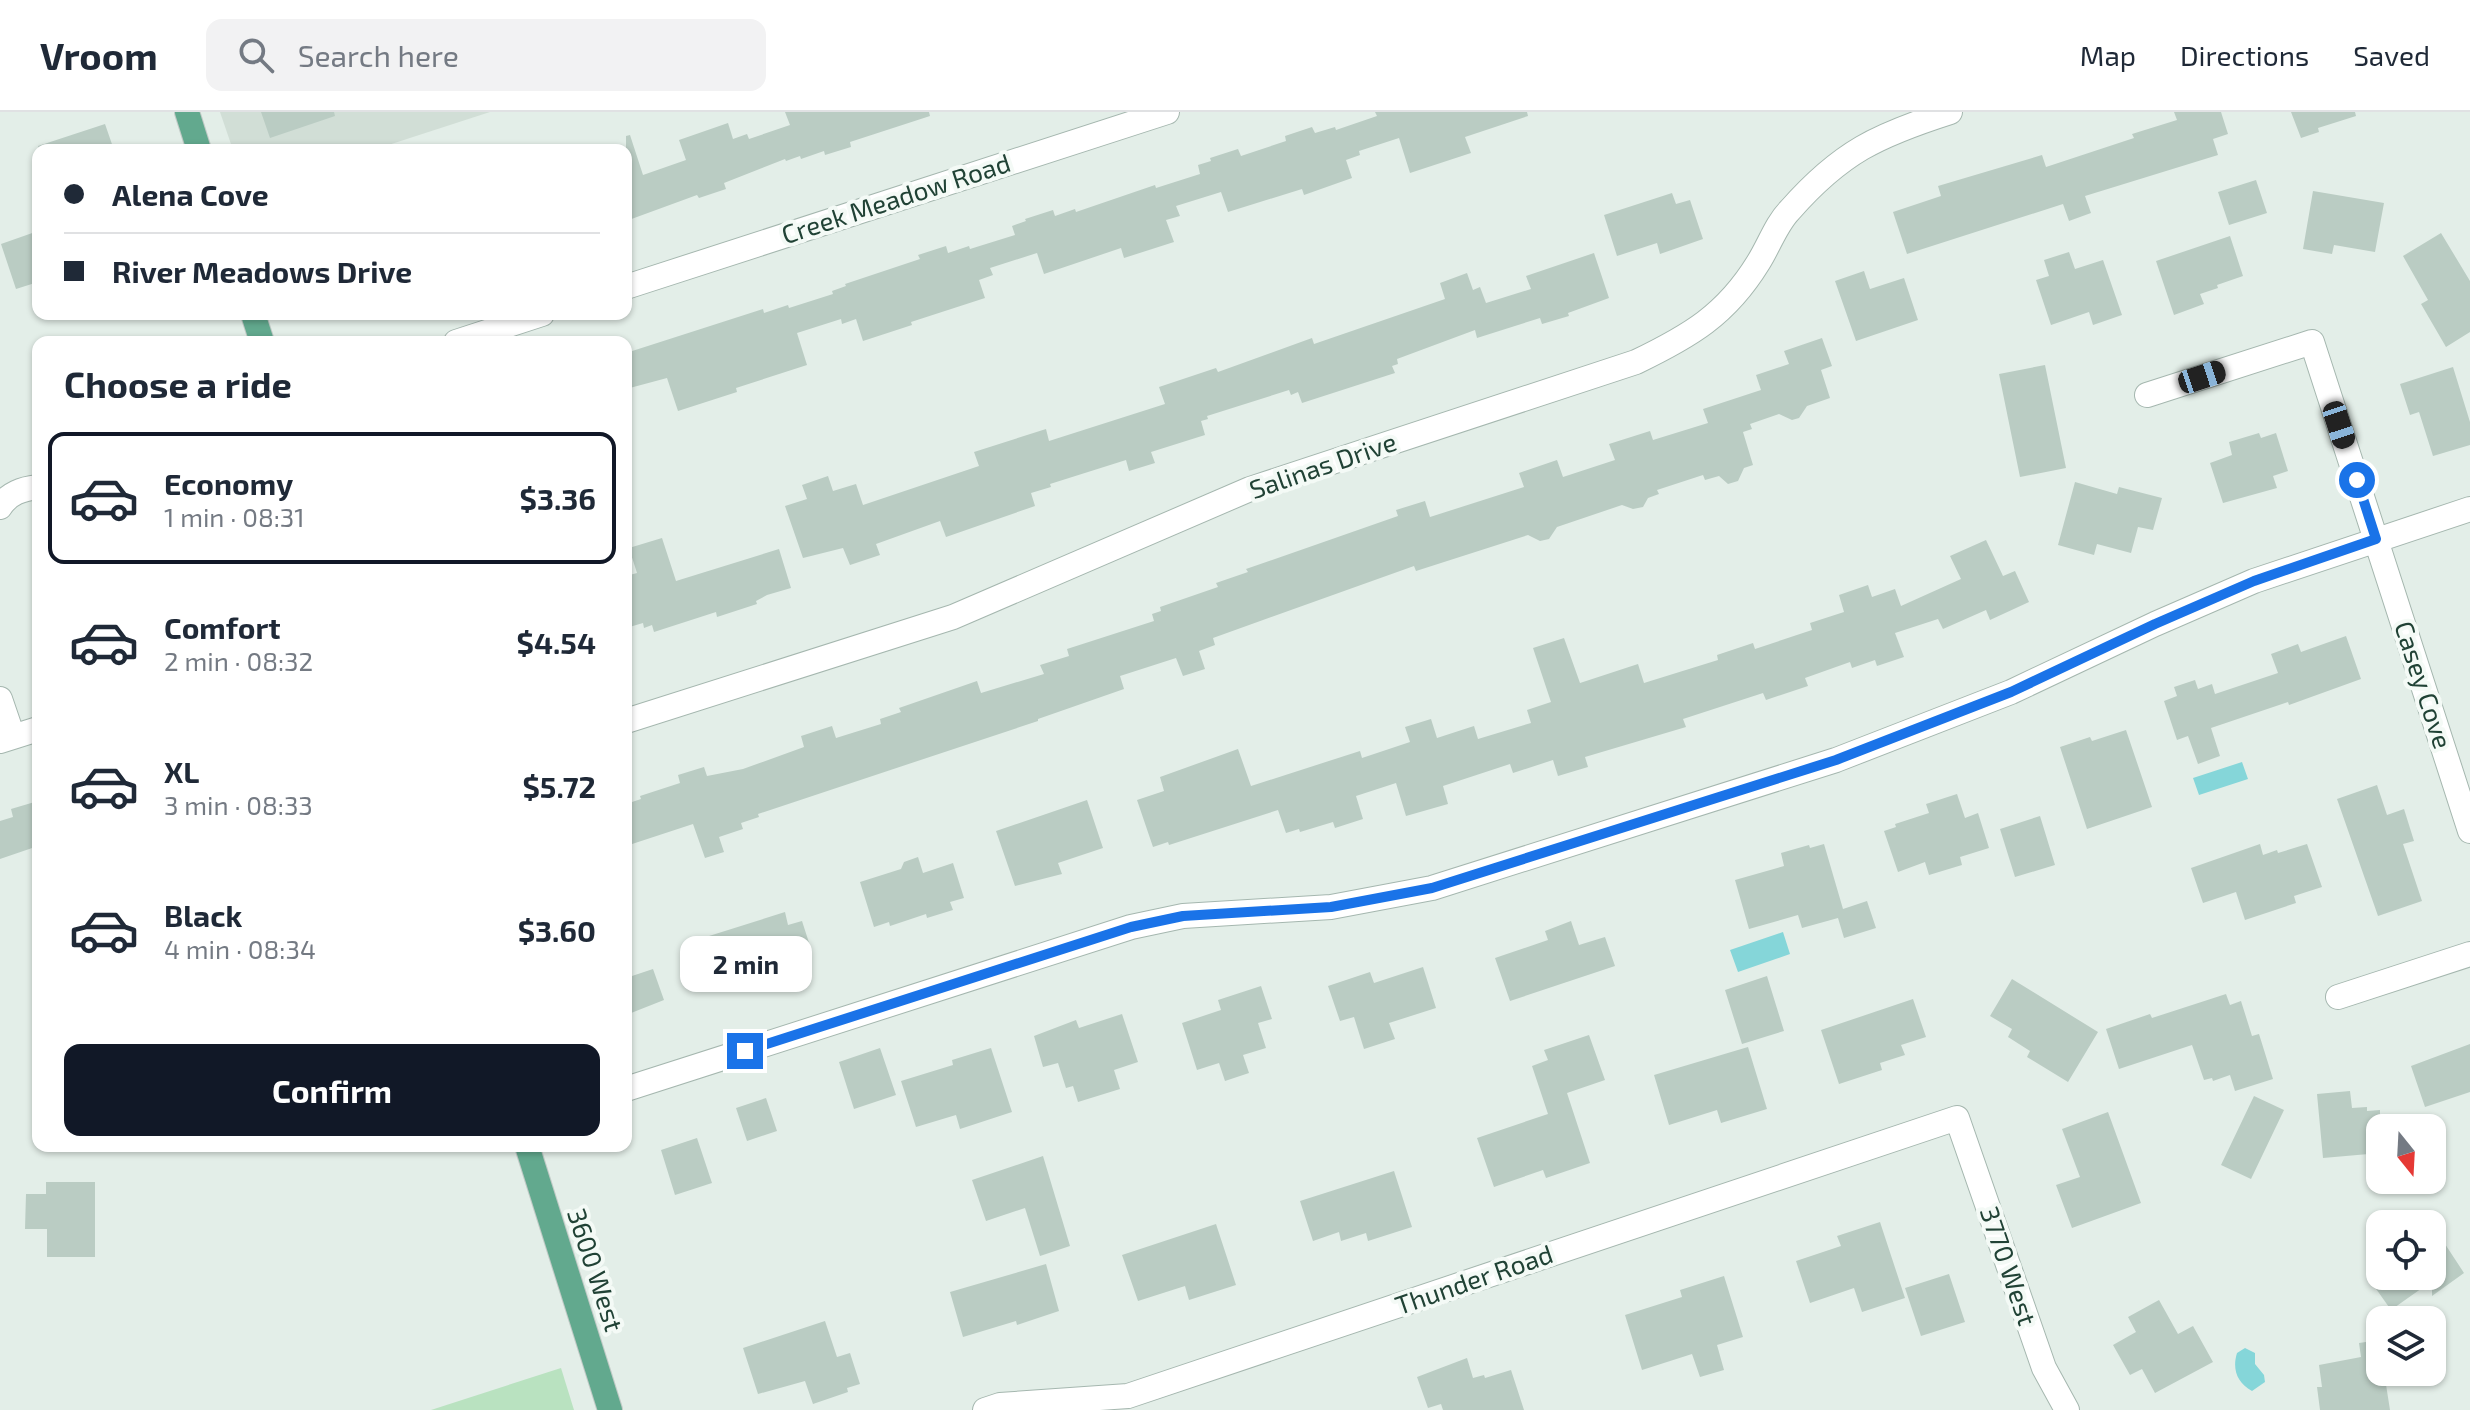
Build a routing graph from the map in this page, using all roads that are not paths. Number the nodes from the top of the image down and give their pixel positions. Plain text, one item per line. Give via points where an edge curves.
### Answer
1 (187, 112) edge
2 (1167, 112) edge
3 (1950, 112) edge
4 (197, 144) edge
5 (632, 285) edge
6 (524, 320) edge
7 (474, 336) edge
8 (2147, 395) dead end
9 (32, 488) edge
10 (0, 507) edge
11 (2470, 509) edge
12 (2376, 539) junction
13 (0, 699) edge
14 (632, 719) edge
15 (32, 731) edge
16 (6, 739) edge
17 (2470, 831) edge
18 (2470, 954) edge
19 (2338, 997) dead end
20 (632, 1087) edge
21 (1957, 1118) joint
22 (529, 1152) edge
23 (610, 1410) edge
24 (985, 1410) edge
25 (2067, 1410) edge

1 - 4 main road
2 - 5 street, Creek Meadow Road
3 - 14 street, Salinas Drive via 1893,130 1825,174 1787,212 1725,307 1683,340 1636,362 1250,489 953,617
6 - 7 street
8 - 12 street, Casey Cove via 2312,342
9 - 10 street via 6,497
11 - 12 street
12 - 17 street, Casey Cove
12 - 20 street via 2254,581 2011,692 1836,760 1432,888 1331,907 1183,916 1131,927
13 - 16 street
15 - 16 street
18 - 19 street
21 - 24 street, Thunder Road via 1128,1396
21 - 25 street, 3770 West via 2044,1368
22 - 23 main road, 3600 West

